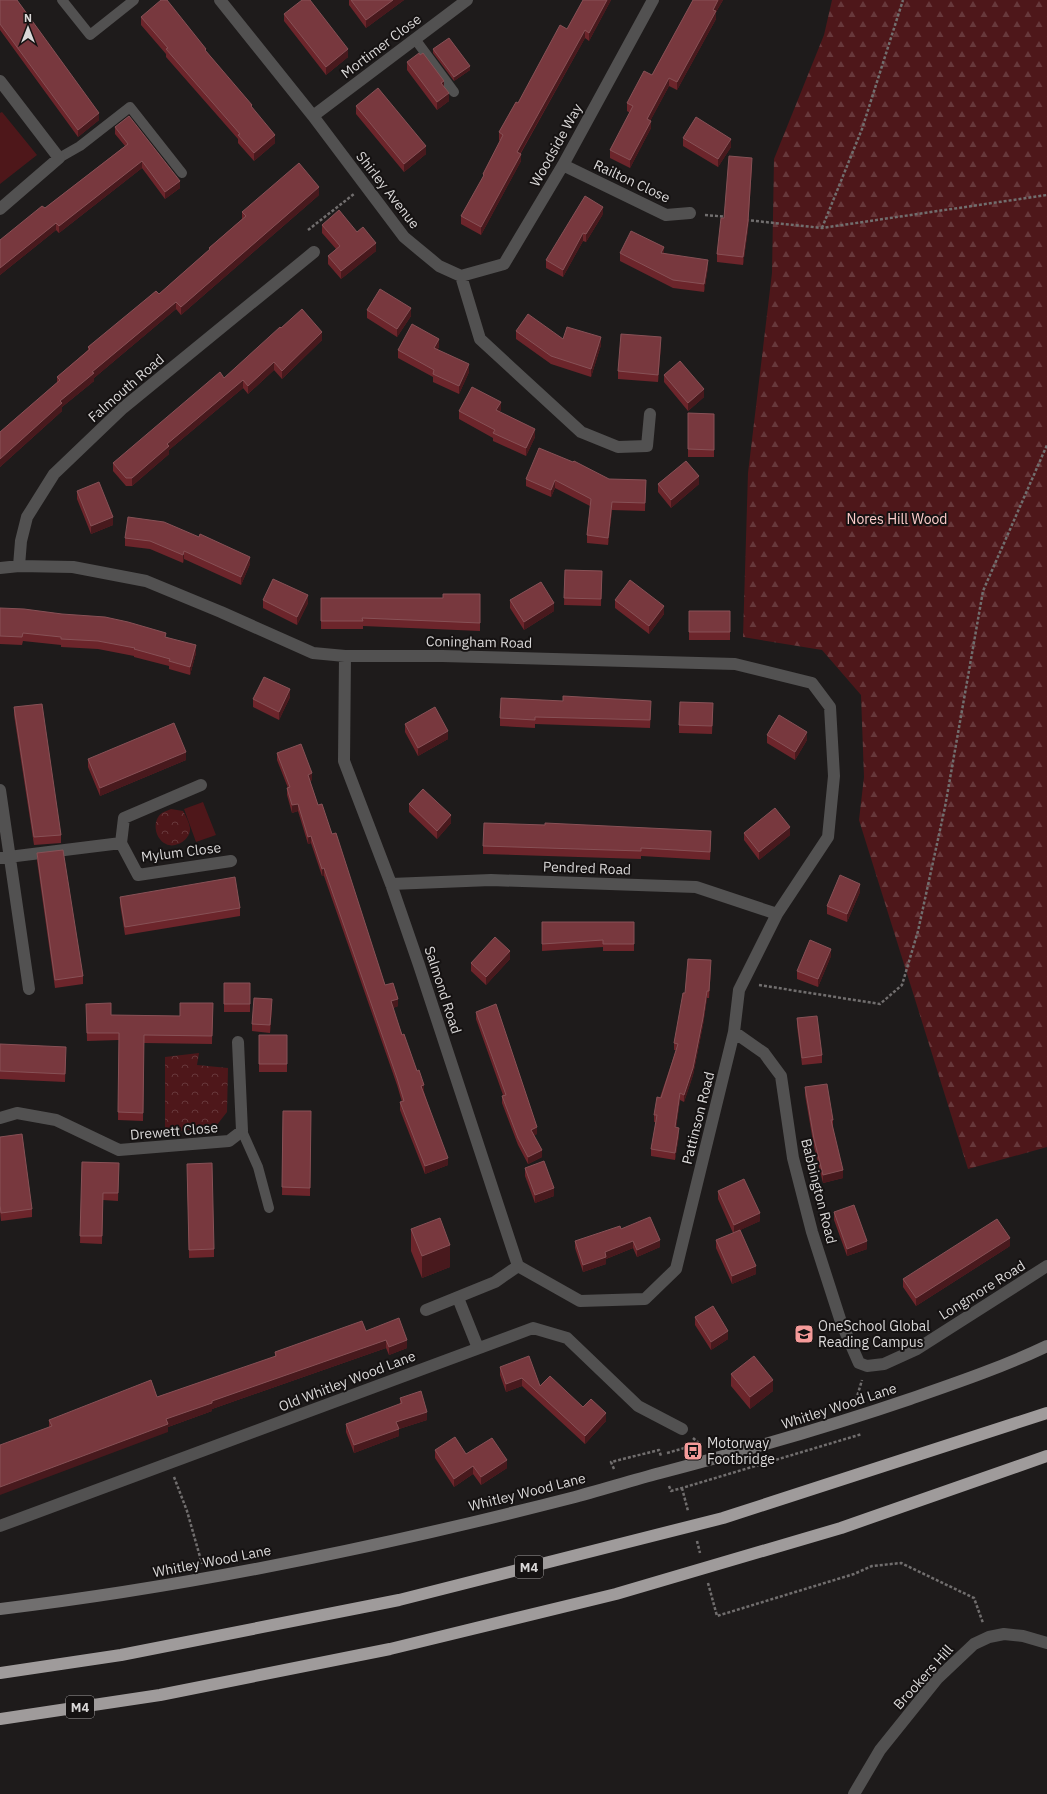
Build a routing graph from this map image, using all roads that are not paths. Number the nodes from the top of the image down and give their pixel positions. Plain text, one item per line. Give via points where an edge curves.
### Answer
1 (62, 0) edge
2 (134, 0) edge
3 (220, 0) edge
4 (466, 0) edge
5 (652, 0) edge
6 (416, 39) junction
7 (2, 89) edge
8 (454, 92) dead end
9 (313, 116) junction
10 (59, 158) junction
11 (563, 165) junction
12 (182, 173) dead end
13 (0, 209) edge
14 (690, 213) road end
15 (314, 252) dead end
16 (460, 276) junction
17 (650, 414) dead end
18 (18, 566) junction
19 (0, 568) edge
20 (345, 656) junction
21 (201, 784) dead end
22 (0, 790) edge
23 (830, 818) joint
24 (121, 843) junction
25 (5, 858) edge
26 (230, 861) dead end
27 (391, 884) junction
28 (777, 914) junction
29 (30, 990) dead end
30 (734, 1032) junction
31 (238, 1042) dead end
32 (0, 1118) edge
33 (242, 1131) junction
34 (269, 1208) dead end
35 (518, 1266) junction
36 (1047, 1266) edge
37 (458, 1298) junction
38 (426, 1310) dead end
39 (1047, 1346) edge
40 (478, 1348) junction
41 (867, 1366) joint
42 (1047, 1413) edge
43 (682, 1429) road end
44 (1047, 1456) edge
45 (0, 1526) edge
46 (0, 1609) edge
47 (1047, 1643) edge
48 (0, 1673) edge
49 (0, 1719) edge
50 (854, 1794) edge

1 - 2 lane via 90,35
3 - 9 street, Shirley Avenue
4 - 6 street, Mortimer Close
5 - 11 street, Woodside Way
6 - 8 lane
6 - 9 street, Mortimer Close
7 - 10 street
9 - 16 street, Shirley Avenue via 404,237 438,266
10 - 12 lane via 80,146 130,107
10 - 13 street
11 - 14 street, Railton Close via 666,215
11 - 16 street, Woodside Way via 504,264
15 - 18 street, Falmouth Road via 123,408 54,474 27,517
16 - 17 street via 480,339 581,432 618,447 647,446
18 - 19 street
18 - 20 street, Coningham Road via 73,567 146,581 313,653
20 - 23 street, Coningham Road via 735,664 812,683 830,707 834,776
20 - 27 street, Salmond Road via 344,761
21 - 24 street via 124,818
22 - 25 street
23 - 28 street, Pattinson Road via 828,837
24 - 25 street, Mylum Close
24 - 26 street, Mylum Close via 138,875
25 - 29 street
27 - 28 street, Pendred Road via 492,880 696,887
27 - 35 street, Salmond Road
28 - 30 street, Pattinson Road via 739,990
30 - 35 street, Pattinson Road via 676,1269 646,1299 580,1301
30 - 41 street, Babbington Road via 764,1053 782,1076 793,1158 825,1276 841,1322 860,1363
31 - 33 street
32 - 33 street, Drewett Close via 17,1113 56,1120 119,1150 229,1141
33 - 34 lane via 258,1167
35 - 37 street via 495,1282
36 - 41 street, Longmore Road via 917,1349 884,1364
37 - 38 street
37 - 40 street
39 - 46 main road, Whitley Wood Lane via 1014,1362 865,1414 711,1460 556,1501 358,1548 151,1587
40 - 43 street, Old Whitley Wood Lane via 533,1328 567,1338 638,1406
40 - 45 street, Old Whitley Wood Lane
42 - 48 highway, M4 via 723,1518 399,1600 121,1655
44 - 49 highway, M4 via 841,1528 608,1596 390,1649 160,1695
47 - 50 street, Brookers Hill via 1004,1634 974,1644 937,1679 880,1750

